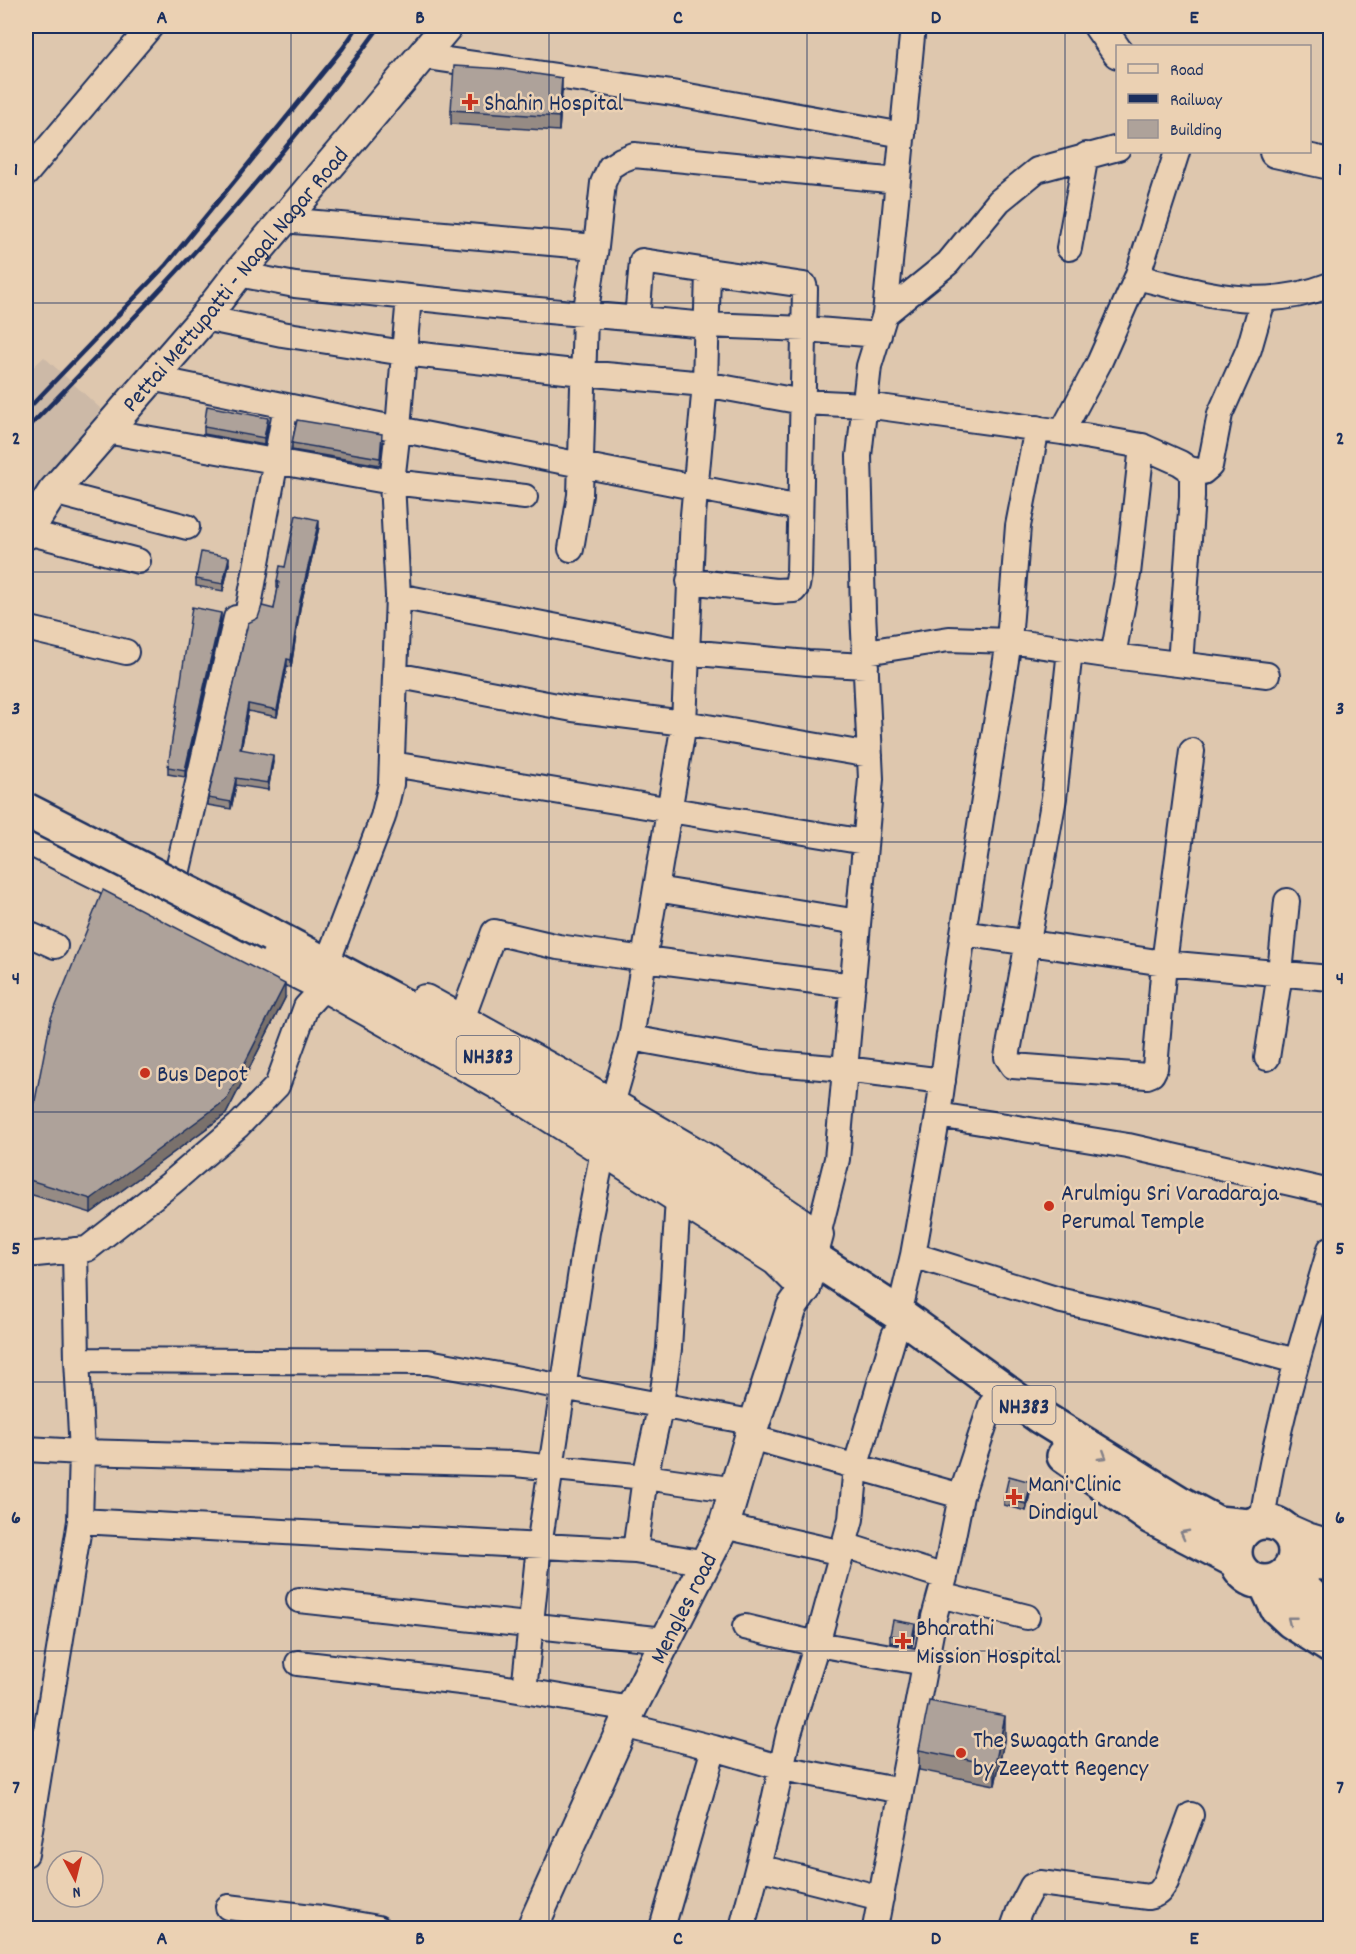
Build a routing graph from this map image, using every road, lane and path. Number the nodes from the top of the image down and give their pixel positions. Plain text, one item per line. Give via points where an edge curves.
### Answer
1 (151, 26) edge
2 (447, 26) edge
3 (913, 26) edge
4 (420, 56) junction
5 (903, 135) junction
6 (1116, 148) edge
7 (1177, 153) edge
8 (1280, 153) edge
9 (1086, 155) junction
10 (1330, 164) edge
11 (26, 174) edge
12 (898, 181) junction
13 (283, 220) junction
14 (596, 247) junction
15 (1069, 248) dead end
16 (708, 271) junction
17 (238, 274) junction
18 (1137, 277) junction
19 (1330, 285) edge
20 (409, 297) junction
21 (1263, 300) junction
22 (585, 315) junction
23 (204, 318) junction
24 (637, 319) junction
25 (707, 325) junction
26 (882, 325) junction
27 (804, 329) junction
28 (404, 353) junction
29 (583, 373) junction
30 (151, 378) junction
31 (705, 384) junction
32 (803, 402) junction
33 (865, 405) junction
34 (286, 406) junction
35 (1037, 428) junction
36 (398, 429) junction
37 (106, 431) junction
38 (1062, 432) junction
39 (1142, 446) junction
40 (276, 462) junction
41 (581, 465) junction
42 (1189, 469) junction
43 (392, 482) junction
44 (697, 488) junction
45 (53, 492) junction
46 (525, 497) dead end
47 (800, 508) junction
48 (187, 526) dead end
49 (26, 533) edge
50 (571, 549) dead end
51 (138, 561) dead end
52 (689, 581) junction
53 (398, 596) junction
54 (26, 628) edge
55 (1009, 641) junction
56 (1070, 650) junction
57 (126, 652) dead end
58 (687, 652) junction
59 (1113, 656) junction
60 (866, 659) junction
61 (1180, 664) junction
62 (395, 675) junction
63 (1267, 675) dead end
64 (684, 723) junction
65 (1192, 751) dead end
66 (870, 755) junction
67 (392, 764) junction
68 (26, 794) edge
69 (26, 810) edge
70 (671, 810) junction
71 (26, 838) edge
72 (865, 842) junction
73 (177, 874) junction
74 (656, 889) junction
75 (1287, 901) dead end
76 (247, 908) junction
77 (858, 922) junction
78 (26, 933) edge
79 (963, 933) junction
80 (231, 940) junction
81 (1029, 944) junction
82 (55, 946) dead end
83 (332, 950) junction
84 (644, 959) junction
85 (1164, 963) junction
86 (1280, 973) junction
87 (1330, 978) edge
88 (853, 986) junction
89 (329, 989) junction
90 (462, 1018) junction
91 (631, 1038) junction
92 (1267, 1058) dead end
93 (845, 1069) junction
94 (943, 1081) junction
95 (612, 1104) junction
96 (938, 1115) junction
97 (603, 1151) junction
98 (1330, 1192) edge
99 (698, 1197) junction
100 (1330, 1249) edge
101 (75, 1250) junction
102 (26, 1254) edge
103 (913, 1255) junction
104 (811, 1264) junction
105 (896, 1325) junction
106 (77, 1360) junction
107 (1296, 1362) junction
108 (564, 1386) junction
109 (661, 1404) junction
110 (991, 1405) junction
111 (753, 1430) junction
112 (26, 1449) edge
113 (82, 1452) junction
114 (856, 1465) junction
115 (552, 1468) junction
116 (645, 1477) junction
117 (736, 1490) junction
118 (961, 1496) junction
119 (80, 1521) junction
120 (1265, 1525) junction
121 (724, 1526) junction
122 (1330, 1545) edge
123 (539, 1546) junction
124 (843, 1549) junction
125 (635, 1551) junction
126 (1236, 1561) junction
127 (707, 1563) junction
128 (1330, 1565) edge
129 (1283, 1572) junction
130 (942, 1586) junction
131 (299, 1600) dead end
132 (1330, 1615) edge
133 (1027, 1617) dead end
134 (530, 1625) junction
135 (745, 1628) dead end
136 (665, 1640) junction
137 (817, 1644) junction
138 (1330, 1646) edge
139 (925, 1663) junction
140 (298, 1664) dead end
141 (524, 1691) junction
142 (627, 1717) junction
143 (714, 1748) junction
144 (782, 1768) junction
145 (901, 1791) junction
146 (1191, 1815) dead end
147 (26, 1854) edge
148 (758, 1867) junction
149 (881, 1898) junction
150 (228, 1907) dead end
151 (378, 1929) edge
152 (532, 1929) edge
153 (662, 1929) edge
154 (742, 1929) edge
155 (875, 1929) edge
156 (1013, 1929) edge

1 - 11 street
2 - 4 main road, Pettai Mettupatti - Nagal Nagar Road
3 - 5 street
4 - 5 street via 672,93
4 - 13 main road, Pettai Mettupatti - Nagal Nagar Road
5 - 12 street
6 - 9 street
7 - 18 street
8 - 10 main road
9 - 15 street
9 - 26 street via 1037,170 999,201 948,263
12 - 14 street via 634,156 610,167 603,183
12 - 26 street
13 - 14 street
13 - 17 main road, Pettai Mettupatti - Nagal Nagar Road
14 - 22 street
16 - 24 street via 642,261
16 - 25 street
16 - 27 street via 804,285
17 - 20 street via 295,285
17 - 23 main road, Pettai Mettupatti - Nagal Nagar Road
18 - 21 street via 1215,296
18 - 38 street via 1099,363
19 - 21 street via 1310,293
20 - 22 street
20 - 28 street
21 - 42 street via 1249,349 1220,414 1210,466 1203,472
22 - 24 street
22 - 29 street
23 - 28 street
23 - 30 main road, Pettai Mettupatti - Nagal Nagar Road
24 - 25 street
25 - 27 street
25 - 31 street
26 - 27 street
26 - 33 street via 869,366
27 - 32 street
28 - 29 street
28 - 36 street
29 - 31 street
29 - 41 street
30 - 34 street
30 - 37 main road, Pettai Mettupatti - Nagal Nagar Road
31 - 32 street
31 - 44 street
32 - 33 street
32 - 47 street
33 - 35 street
33 - 60 street via 859,456
34 - 36 street
34 - 40 street
35 - 38 street
35 - 55 street via 1018,526
36 - 41 street
36 - 43 street
37 - 40 street
37 - 45 main road, Pettai Mettupatti - Nagal Nagar Road
38 - 39 street
39 - 42 street
39 - 59 street via 1128,574
40 - 43 street
40 - 73 street via 242,617
41 - 44 street
41 - 50 street
42 - 61 street via 1192,497
43 - 46 street
43 - 53 street
44 - 47 street
44 - 52 street
45 - 48 street
45 - 49 main road, Pettai Mettupatti - Nagal Nagar Road
47 - 52 street via 799,574 794,590
49 - 51 street
52 - 58 street
53 - 58 street
53 - 62 street
54 - 57 street
55 - 56 street
55 - 60 street via 949,639
55 - 79 street
56 - 59 street
56 - 81 street via 1054,798
58 - 60 street via 808,663
58 - 64 street
59 - 61 street
60 - 66 street
61 - 63 street
62 - 64 street via 573,709
62 - 67 street
64 - 66 street
64 - 70 street
65 - 85 street
66 - 72 street
67 - 70 street
67 - 83 street via 383,817
68 - 73 main road
69 - 99 highway, NH383, bridge via 444,1027
70 - 72 street
70 - 74 street
71 - 80 main road
72 - 77 street
73 - 76 main road
74 - 77 street
74 - 84 street
75 - 86 street
76 - 80 main road
76 - 83 main road
77 - 88 street
78 - 82 street
79 - 81 street
79 - 94 street
80 - 89 main road
81 - 85 street
81 - 85 street via 1007,1058 1013,1066 1147,1077 1152,1074
83 - 90 main road
84 - 88 street
84 - 90 street via 558,947 494,932
84 - 91 street
85 - 86 street
86 - 87 street
86 - 92 street
88 - 93 street
89 - 97 main road via 504,1088
89 - 101 street via 316,994 306,1007 277,1086 238,1126 87,1249
90 - 95 main road
91 - 93 street via 763,1062
91 - 95 street
93 - 94 street
93 - 104 street via 837,1159
94 - 96 street
95 - 104 main road via 709,1161
96 - 98 street via 1128,1146
96 - 103 street
97 - 99 main road
97 - 108 street
99 - 104 highway via 747,1209
99 - 109 street
100 - 107 street
101 - 102 street
101 - 106 street
103 - 105 street
103 - 107 street via 1062,1301
104 - 105 highway, NH383
104 - 111 main road, Mengles road via 792,1306
105 - 110 highway, NH383
105 - 114 street
105 -> 120 highway, NH383 via 1178,1502 1217,1523
106 - 108 street via 428,1362
106 - 113 street
107 - 120 street via 1267,1491
108 - 109 street
108 - 115 street
109 - 111 street
109 - 116 street
110 - 118 street
126 -> 110 highway, NH383 via 1151,1517
111 - 114 street
111 - 117 main road, Mengles road
112 - 113 street
113 - 115 street via 412,1460
113 - 119 street
114 - 118 street
114 - 124 street via 851,1519
115 - 116 street
115 - 123 street
116 - 117 street
116 - 125 street
117 - 121 main road, Mengles road
118 - 130 street
119 - 123 street
119 - 147 street
120 - 122 main road
120 - 126 highway via 1239,1536
120 - 129 highway via 1291,1534 1296,1549
121 - 124 street
121 - 127 main road, Mengles road
123 - 125 street
123 - 134 street
124 - 130 street
124 - 137 street
125 - 127 street
126 - 129 highway, NH383 via 1253,1580
127 - 136 main road, Mengles road
128 - 129 main road
129 - 132 highway, NH383
138 -> 129 highway via 1276,1608
130 - 133 street
130 - 139 street
131 - 134 street
134 - 136 street
134 - 141 street
135 - 137 street
136 - 142 main road, Mengles road
137 - 139 street
137 - 144 street
139 - 145 street
140 - 141 street
141 - 142 street
142 - 143 street
142 - 152 main road, Mengles road
143 - 144 street
143 - 153 street
144 - 145 street
144 - 148 street
145 - 149 street
146 - 156 street via 1166,1882 1156,1895 1040,1883 1032,1886
148 - 149 street
148 - 154 street
149 - 155 street
150 - 151 street

